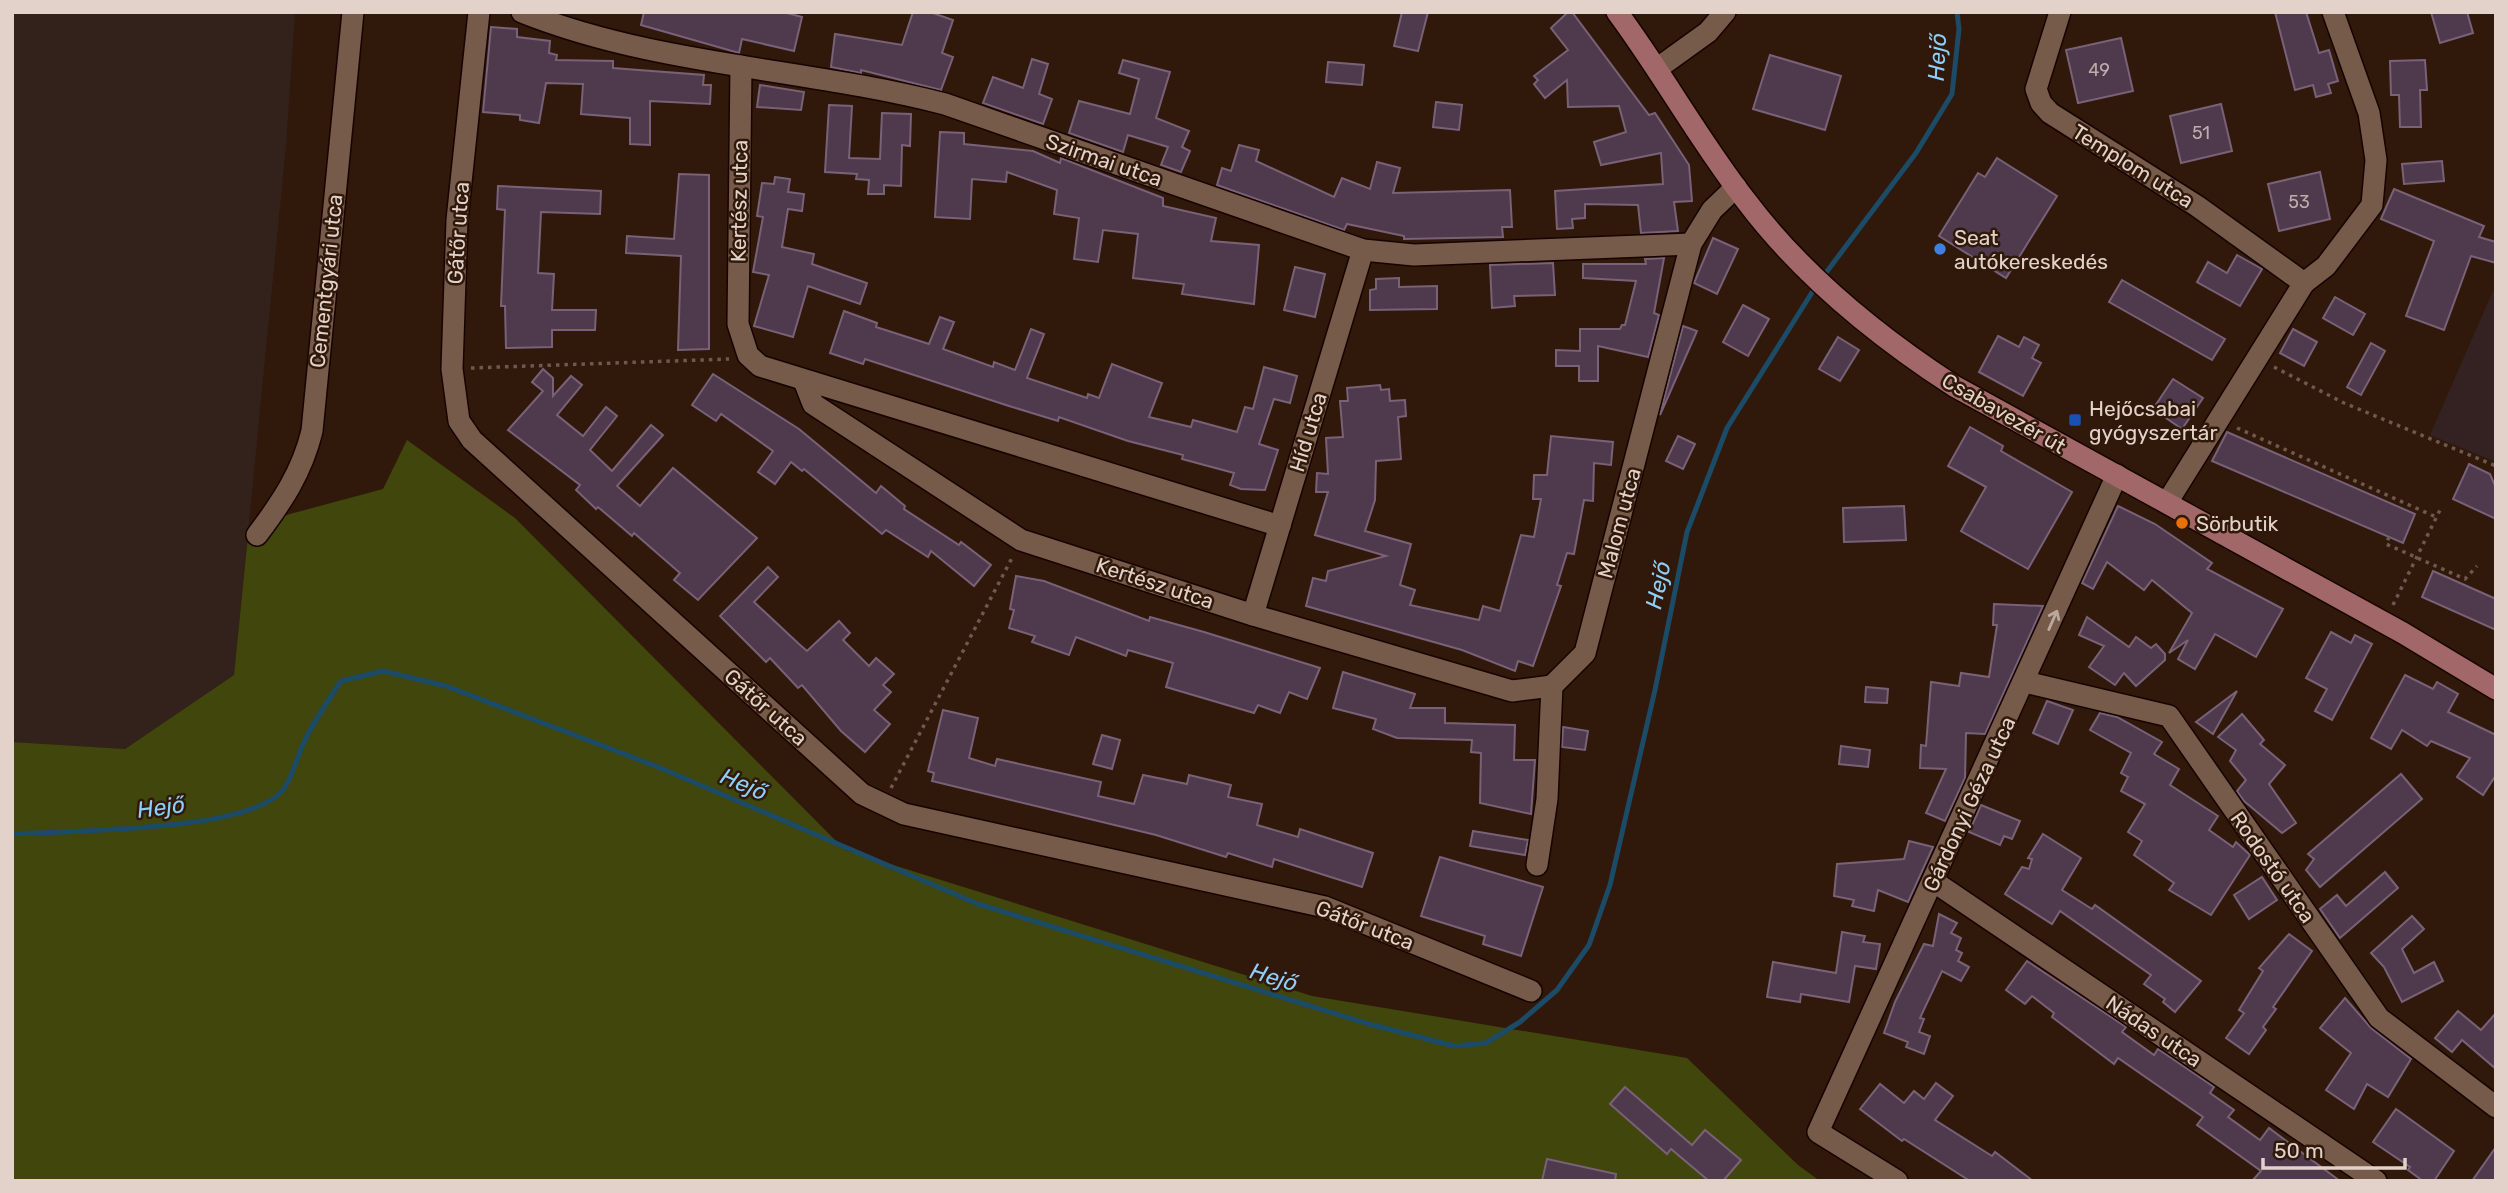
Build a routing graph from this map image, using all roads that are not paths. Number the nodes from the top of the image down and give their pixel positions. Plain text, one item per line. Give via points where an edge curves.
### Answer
1 (353, 12) edge
2 (479, 12) edge
3 (1618, 12) edge
4 (1725, 12) edge
5 (2060, 12) edge
6 (2333, 12) edge
7 (532, 14) edge
8 (741, 65) junction
9 (1658, 68) junction
10 (1736, 187) junction
11 (1691, 244) junction
12 (1363, 250) junction
13 (2304, 283) junction
14 (804, 381) junction
15 (2117, 475) junction
16 (2168, 501) junction
17 (1280, 526) junction
18 (257, 535) dead end
19 (1253, 615) junction
20 (2025, 682) junction
21 (1552, 686) junction
22 (2496, 689) edge
23 (1537, 865) dead end
24 (1933, 881) junction
25 (1531, 991) dead end
26 (2496, 1107) edge
27 (1897, 1181) edge
28 (2376, 1181) edge

1 - 18 street, Cementgyári utca via 312,431 294,482
2 - 25 street, Gátőr utca via 457,220 452,369 459,421 471,440 862,794 882,805 904,814 1325,906
3 - 9 main road, Csabavezér út
4 - 9 street via 1708,32
5 - 13 street, Templom utca via 2036,89 2041,103
6 - 13 street via 2369,113 2376,160 2372,205 2326,266
7 - 8 street, Szirmai utca via 610,41
8 - 12 street, Szirmai utca via 882,88 945,104
8 - 14 street, Kertész utca via 738,324 748,355 760,366
9 - 10 main road, Csabavezér út
10 - 11 street, Malom utca via 1712,210
10 - 15 main road, Csabavezér út via 1809,271 1898,349 1954,386
11 - 12 street, Szirmai utca via 1414,255
11 - 21 street, Malom utca via 1585,653
12 - 17 street, Híd utca
13 - 16 street
14 - 17 street
14 - 19 street, Kertész utca via 813,404 1021,540
15 - 16 main road, Csabavezér út
20 -> 15 street, Gárdonyi Géza utca
16 - 22 main road, Csabavezér út
17 - 19 street, Híd utca
19 - 21 street, Kertész utca via 1512,691
20 - 24 street, Gárdonyi Géza utca
20 - 26 street, Rodostó utca via 2169,716 2379,1018
21 - 23 street via 1548,799
24 - 27 street, Gárdonyi Géza utca via 1818,1132
24 - 28 street, Nádas utca

